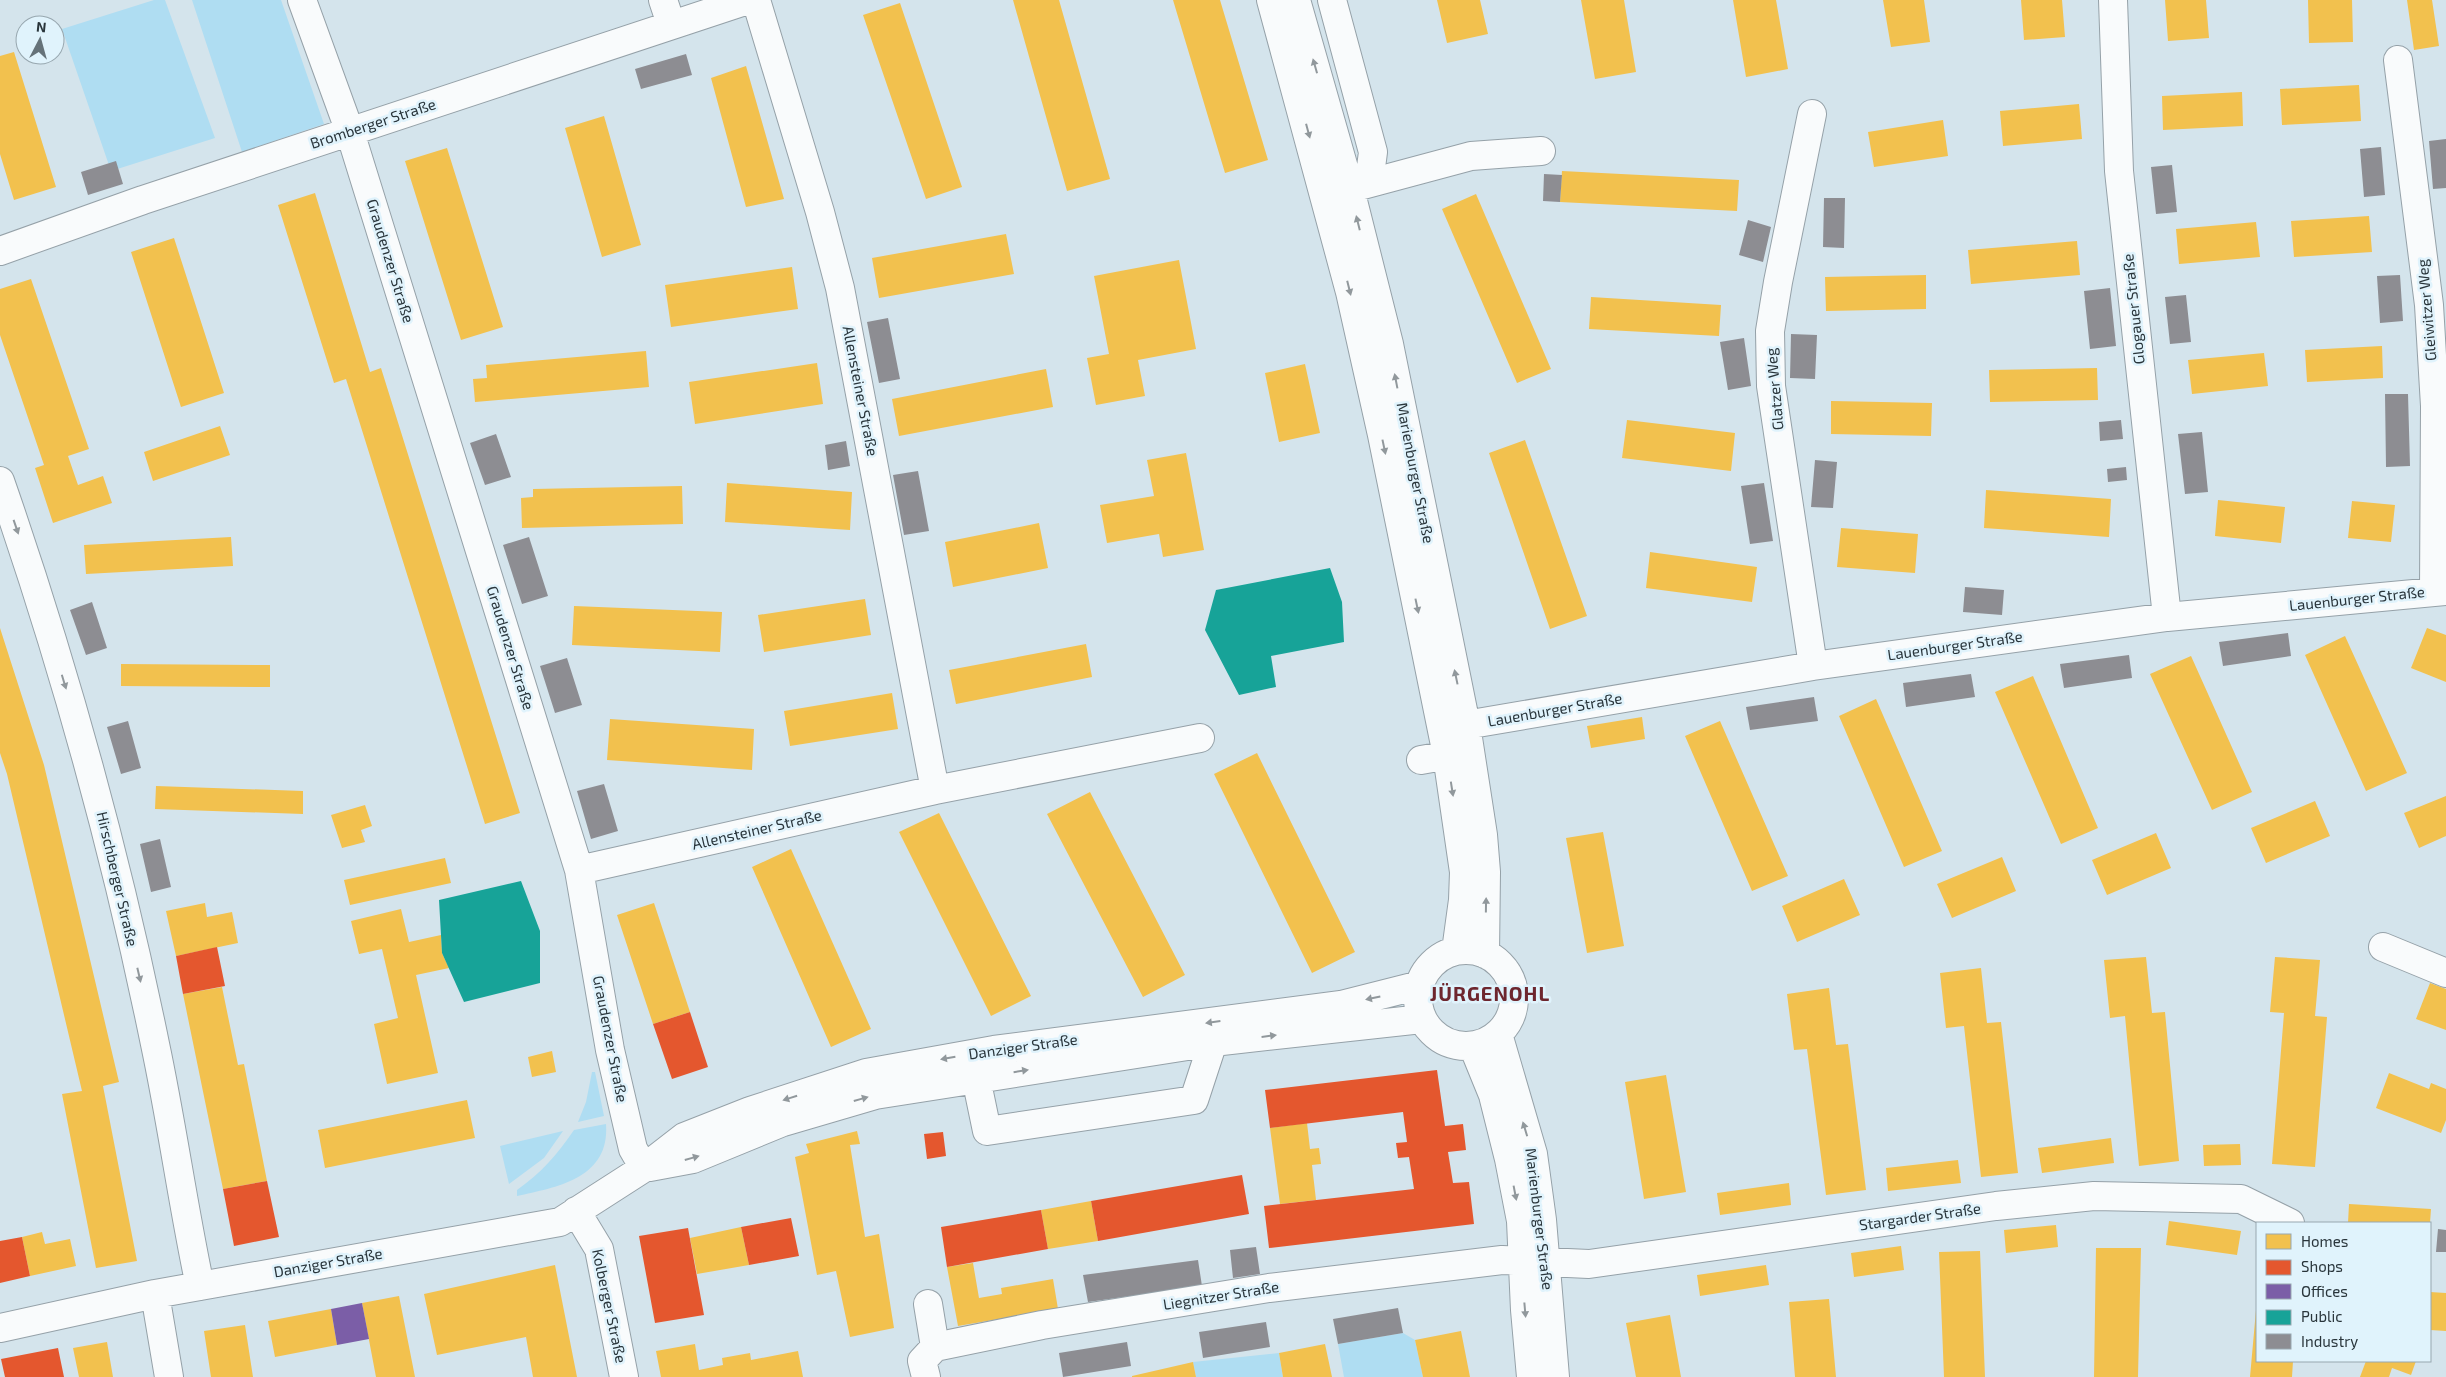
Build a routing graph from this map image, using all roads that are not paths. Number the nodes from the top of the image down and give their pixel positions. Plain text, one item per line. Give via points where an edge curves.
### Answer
1 (302, 0) edge
2 (748, 0) edge
3 (756, 0) edge
4 (1271, 0) edge
5 (1296, 0) edge
6 (1332, 0) edge
7 (2113, 0) edge
8 (667, 12) edge
9 (2398, 60) dead end
10 (1812, 114) dead end
11 (350, 132) junction
12 (1541, 151) dead end
13 (1348, 189) junction
14 (0, 251) edge
15 (0, 481) edge
16 (2440, 591) edge
17 (2167, 617) junction
18 (1813, 666) junction
19 (1200, 738) dead end
20 (1457, 740) junction
21 (1420, 760) dead end
22 (935, 790) junction
23 (579, 870) junction
24 (2383, 948) dead end
25 (1456, 952) junction
26 (1485, 954) junction
27 (2446, 973) edge
28 (1420, 985) junction
29 (1422, 1019) junction
30 (1498, 1034) junction
31 (1213, 1042) junction
32 (1473, 1046) junction
33 (994, 1050) junction
34 (976, 1078) junction
35 (644, 1168) junction
36 (576, 1211) junction
37 (2288, 1222) edge
38 (1534, 1262) junction
39 (200, 1286) junction
40 (156, 1294) junction
41 (928, 1304) dead end
42 (0, 1328) edge
43 (935, 1347) junction
44 (169, 1377) edge
45 (624, 1377) edge
46 (926, 1377) edge
47 (1532, 1377) edge
48 (1556, 1377) edge

1 - 11 street, Graudenzer Straße
2 - 8 street, Bromberger Straße
3 - 22 street, Allensteiner Straße via 840,288
4 -> 13 street, Marienburger Straße
13 -> 5 street, Marienburger Straße
6 - 13 street via 1373,152
7 - 17 street, Glogauer Straße via 2119,172
8 - 11 street, Bromberger Straße
9 - 16 street, Gleiwitzer Weg via 2429,305
10 - 18 street, Glatzer Weg via 1770,331 1772,386
11 - 14 street, Bromberger Straße
11 - 23 street, Graudenzer Straße
12 - 13 street via 1471,156
13 - 20 street, Marienburger Straße via 1389,344
15 -> 39 street, Hirschberger Straße via 49,631 102,815 155,1044
16 - 17 street, Lauenburger Straße
17 - 18 street, Lauenburger Straße
18 - 20 street, Lauenburger Straße
19 - 22 street, Allensteiner Straße
20 - 21 street, Lauenburger Straße
20 -> 25 street, Marienburger Straße via 1464,872
26 -> 20 street, Marienburger Straße via 1483,835
22 - 23 street, Allensteiner Straße
23 - 35 street, Graudenzer Straße via 610,1050 633,1148
24 - 27 street
25 - 26 street
25 - 28 street via 1434,964
26 - 30 street via 1502,966 1513,984 1513,1012
28 - 29 street
28 -> 33 street, Danziger Straße via 1341,1005
31 -> 29 street, Danziger Straße
29 - 32 street via 1443,1040 1458,1046
30 - 32 street via 1490,1041
38 -> 30 street, Marienburger Straße via 1533,1154
34 -> 31 street, Danziger Straße
31 - 34 street via 1194,1100 987,1130
32 -> 38 street, Marienburger Straße via 1493,1095 1521,1222
33 - 34 street
33 -> 35 street, Danziger Straße via 866,1073 750,1111 684,1137
35 -> 34 street, Danziger Straße via 693,1159 784,1122 875,1095
35 - 36 street, Danziger Straße
36 - 39 street, Danziger Straße via 560,1222
36 - 45 street, Kolberger Straße via 599,1249
37 - 38 street, Stargarder Straße via 2242,1199 2094,1196 1996,1206 1589,1264
38 - 43 street, Liegnitzer Straße via 1502,1260 1268,1288 1042,1325
38 -> 47 street, Marienburger Straße
38 - 48 street, Marienburger Straße
39 - 40 street, Danziger Straße
40 - 42 street, Danziger Straße
40 - 44 street
41 - 43 street
43 - 46 street via 922,1361

